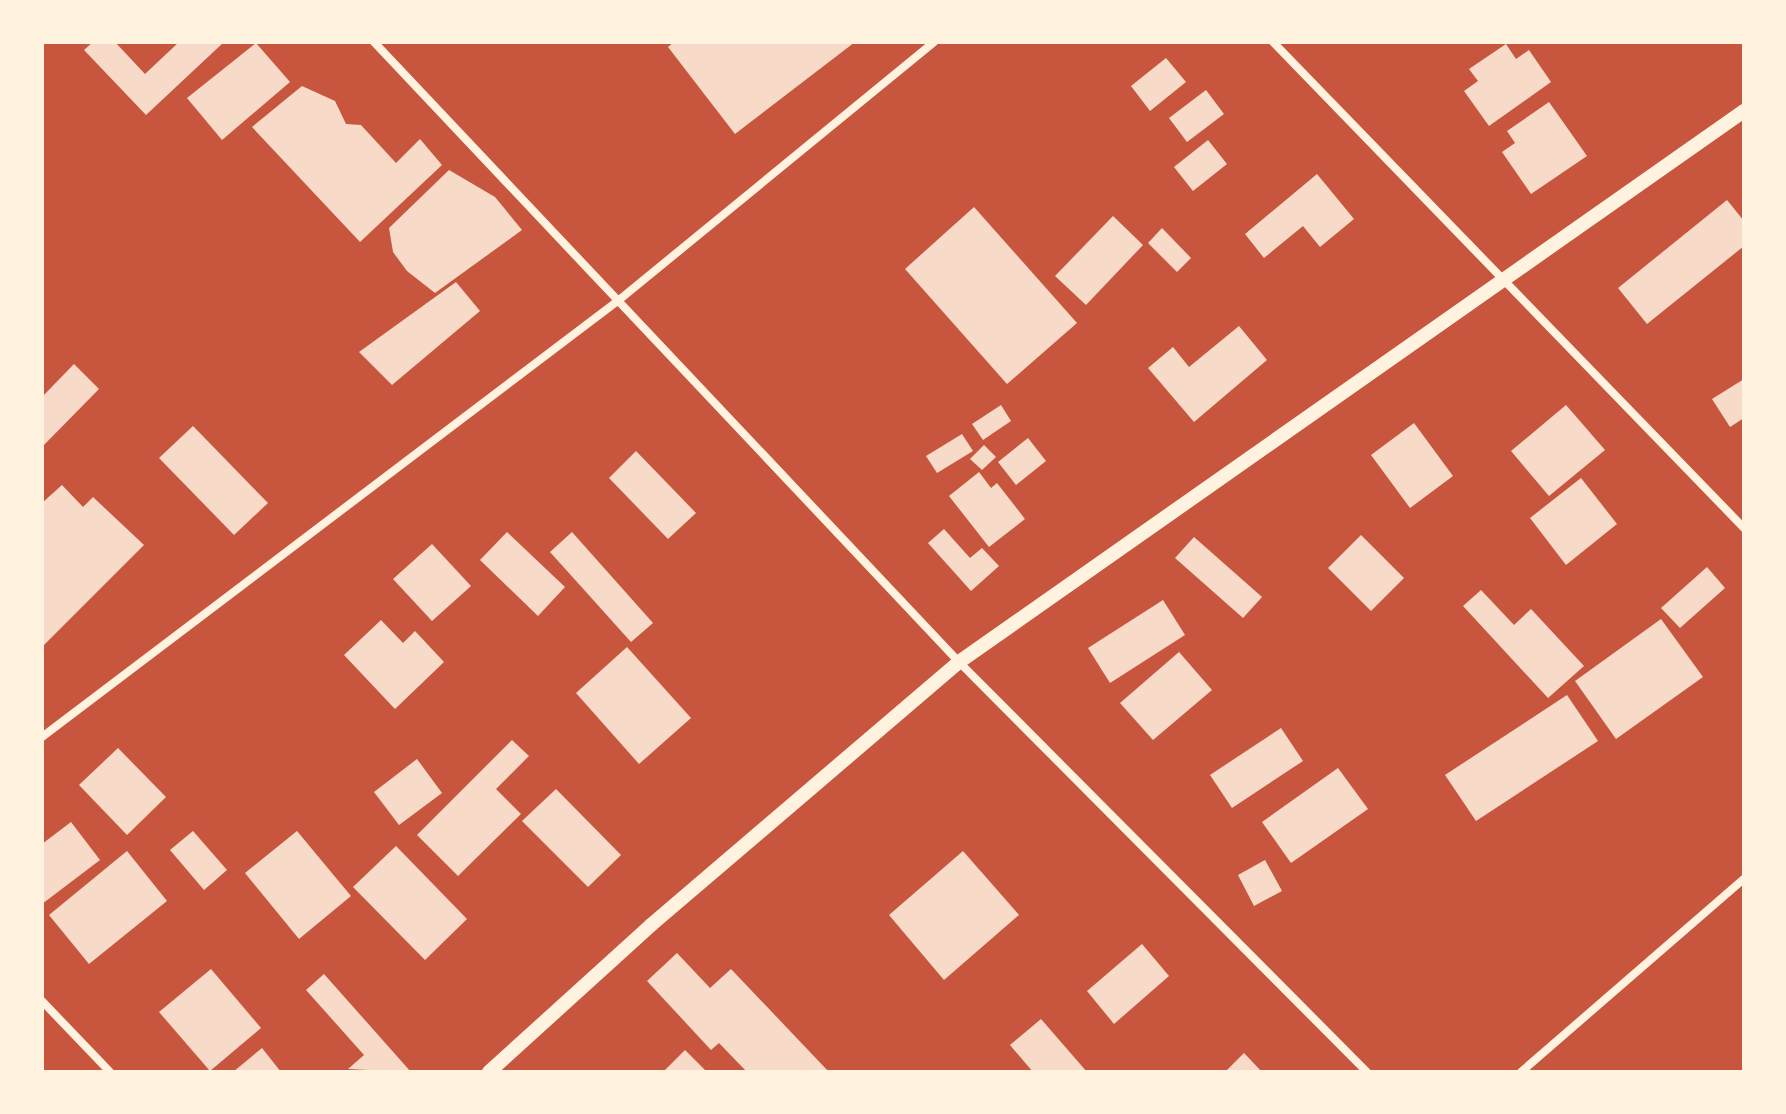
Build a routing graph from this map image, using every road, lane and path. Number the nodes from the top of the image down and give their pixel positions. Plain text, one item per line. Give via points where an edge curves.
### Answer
1 (374, 42) edge
2 (934, 42) edge
3 (1273, 42) edge
4 (1744, 111) edge
5 (1503, 283) junction
6 (619, 300) junction
7 (1744, 528) edge
8 (959, 662) junction
9 (42, 737) edge
10 (1744, 879) edge
11 (42, 1001) edge
12 (110, 1072) edge
13 (489, 1072) edge
14 (1367, 1072) edge
15 (1521, 1072) edge

1 - 6 street
2 - 6 street
3 - 5 street
4 - 5 street
5 - 7 street
5 - 8 street
6 - 8 street
6 - 9 street
8 - 13 street via 651,925
8 - 14 street
10 - 15 street
11 - 12 street

